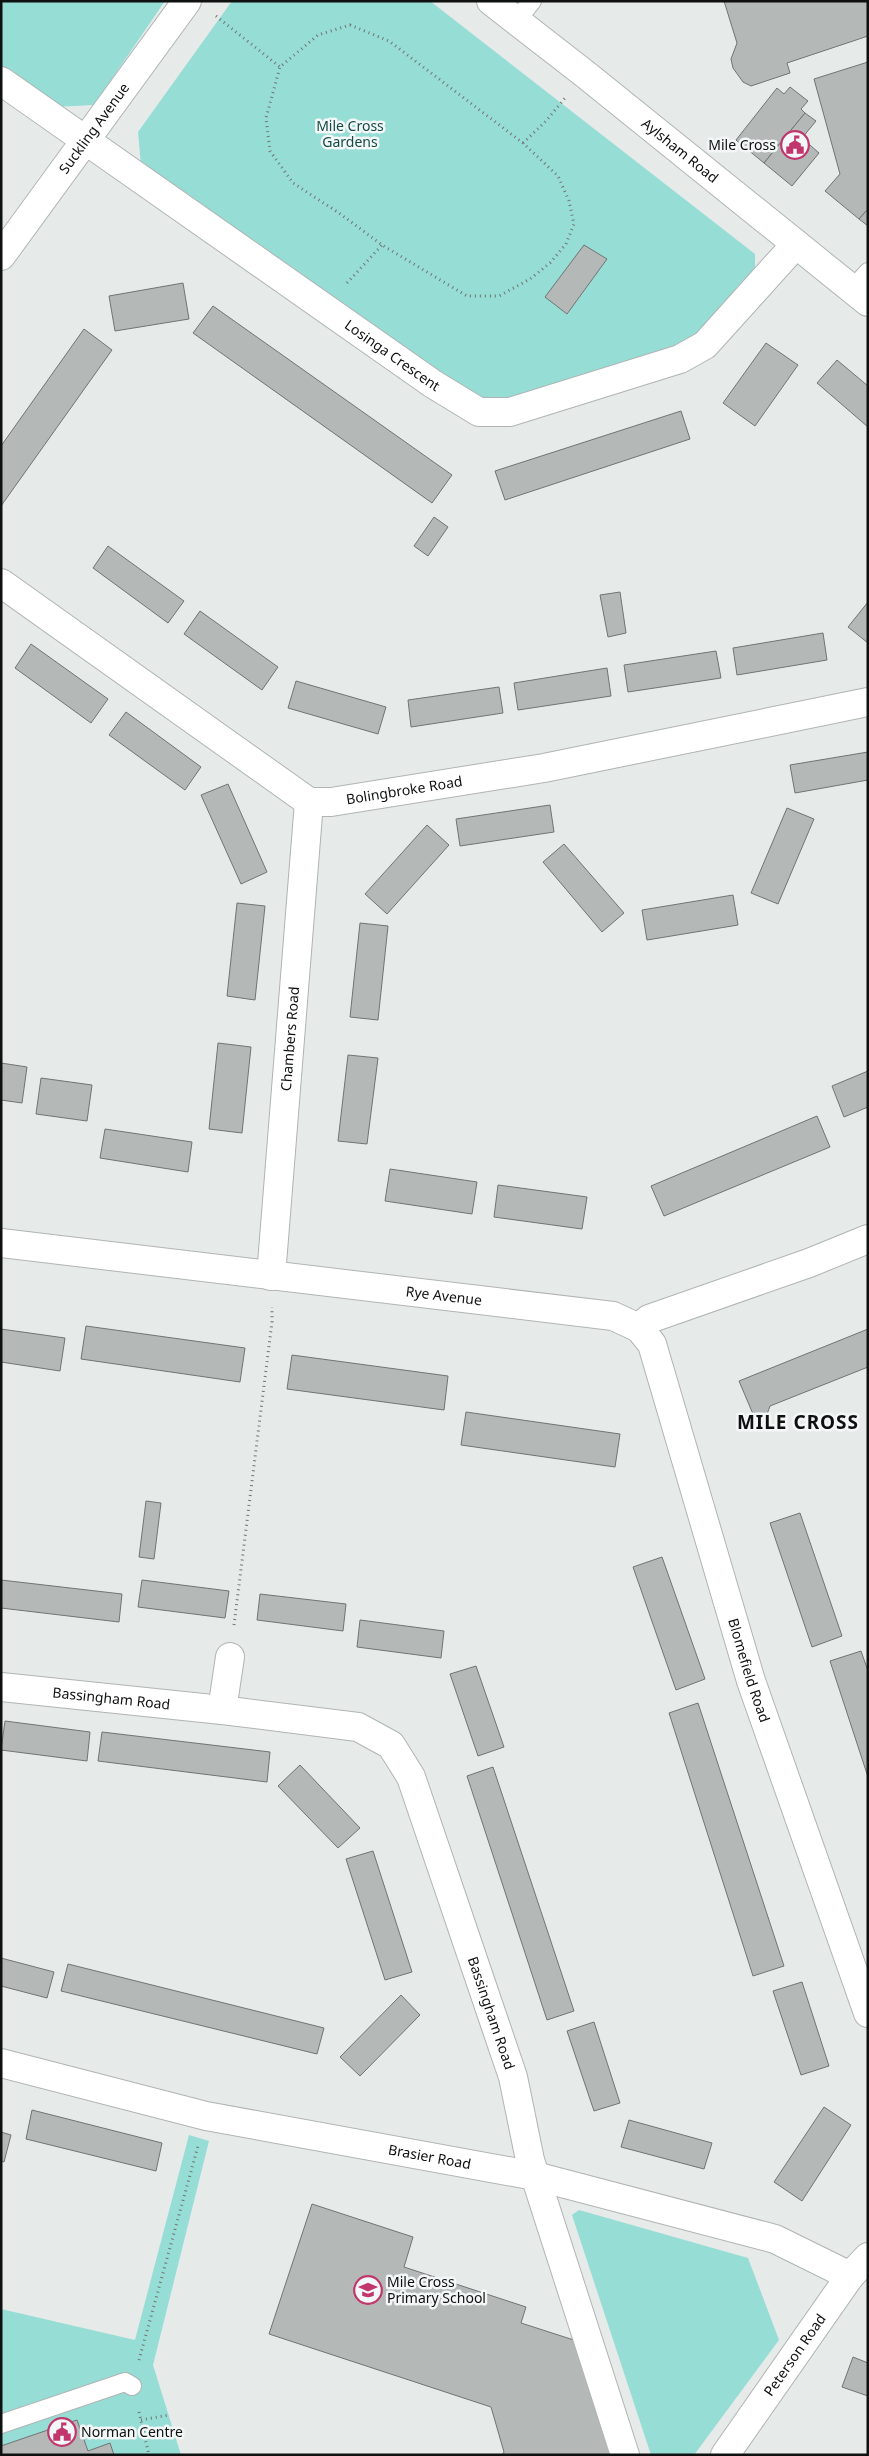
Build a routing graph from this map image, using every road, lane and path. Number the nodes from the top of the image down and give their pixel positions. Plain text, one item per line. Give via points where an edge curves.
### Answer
1 (187, 1) edge
2 (491, 1) edge
3 (524, 11) edge
4 (212, 13) dead end
5 (280, 67) junction
6 (585, 74) junction
7 (1, 81) edge
8 (84, 140) junction
9 (523, 143) junction
10 (796, 244) junction
11 (382, 245) junction
12 (1, 256) edge
13 (348, 282) dead end
14 (863, 288) edge
15 (1, 583) edge
16 (868, 702) edge
17 (309, 802) junction
18 (868, 1239) edge
19 (1, 1243) edge
20 (270, 1276) junction
21 (639, 1328) junction
22 (230, 1657) joint
23 (1, 1687) edge
24 (222, 1710) junction
25 (868, 2013) edge
26 (1, 2063) edge
27 (206, 2116) junction
28 (535, 2176) junction
29 (859, 2266) edge
30 (132, 2386) junction
31 (169, 2415) dead end
32 (141, 2420) junction
33 (1, 2424) edge
34 (150, 2455) edge
35 (626, 2455) edge
36 (725, 2455) edge

1 - 8 street, Suckling Avenue
2 - 3 street, Aylsham Road
3 - 6 street, Aylsham Road
4 - 5 path
5 - 9 path via 318,35 350,24 389,41
5 - 11 path via 266,118 270,151 293,183
6 - 9 path
6 - 10 street, Aylsham Road
7 - 8 street, Losinga Crescent
8 - 10 street, Losinga Crescent via 433,384 479,412 510,412 680,359 704,345
8 - 12 street, Suckling Avenue
9 - 11 path via 558,176 569,201 574,224 566,244 530,279 499,296 467,296
10 - 14 street, Aylsham Road
11 - 13 path
15 - 17 street
16 - 17 street, Bolingbroke Road via 544,768 331,802
17 - 20 street, Chambers Road
18 - 21 street via 648,1320
19 - 20 street, Rye Avenue
20 - 21 street, Rye Avenue via 613,1316
20 - 22 path via 272,1322
21 - 25 street, Blomefield Road via 652,1344 751,1681
22 - 24 street
23 - 24 street, Bassingham Road
24 - 28 street, Bassingham Road via 358,1727 391,1746 411,1777 513,2077
26 - 27 street, Brasier Road
27 - 28 street, Brasier Road
27 - 30 path
28 - 29 street, Brasier Road via 775,2239
28 - 35 street, Bassingham Road
29 - 36 street, Peterson Road
30 - 32 path
30 - 33 lane via 125,2382
31 - 32 path
32 - 34 path

